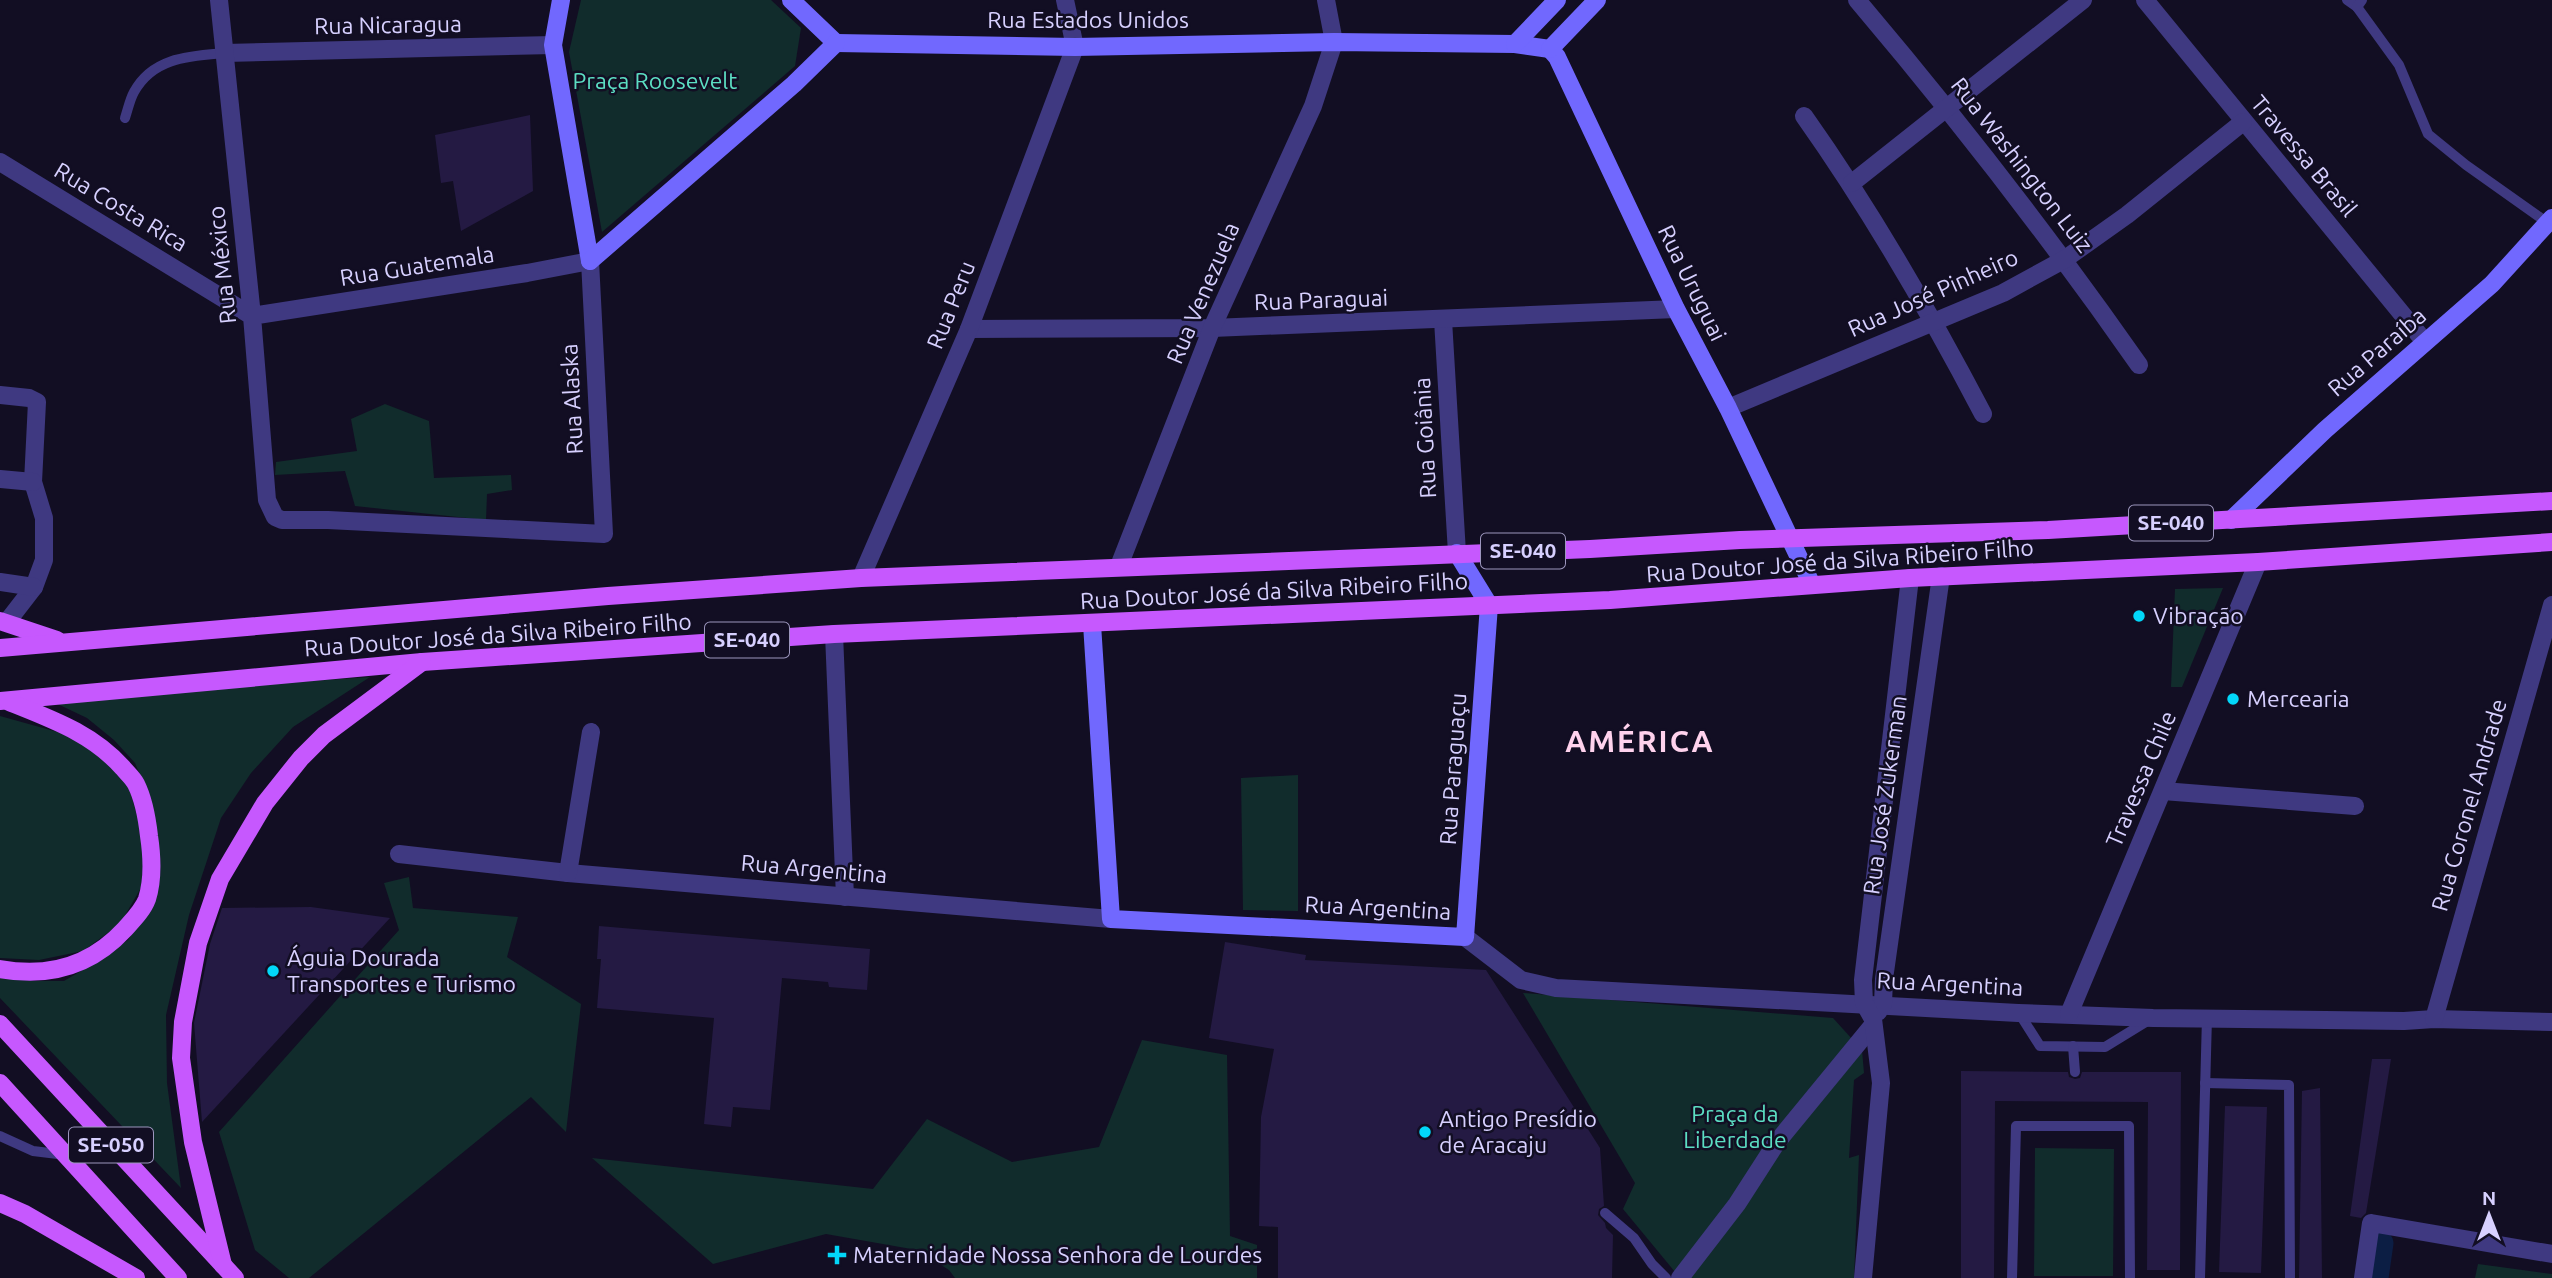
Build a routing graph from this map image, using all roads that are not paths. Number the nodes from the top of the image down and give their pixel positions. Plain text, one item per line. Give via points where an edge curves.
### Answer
1 (219, 0) edge
2 (561, 0) edge
3 (791, 0) edge
4 (1065, 0) edge
5 (1326, 0) edge
6 (1557, 0) edge
7 (1597, 0) edge
8 (1857, 0) edge
9 (2083, 0) edge
10 (2145, 0) edge
11 (2347, 0) edge
12 (2359, 4) edge
13 (1334, 41) junction
14 (836, 43) junction
15 (1515, 44) junction
16 (552, 46) junction
17 (1075, 47) junction
18 (1550, 49) junction
19 (225, 53) junction
20 (1948, 108) junction
21 (1804, 116) dead end
22 (125, 118) dead end
23 (2244, 122) junction
24 (0, 162) edge
25 (1852, 183) junction
26 (2550, 220) edge
27 (2065, 259) junction
28 (590, 261) junction
29 (1676, 309) junction
30 (252, 316) junction
31 (1443, 320) junction
32 (1934, 321) junction
33 (1212, 328) junction
34 (969, 329) junction
35 (2425, 342) junction
36 (2140, 365) dead end
37 (0, 395) edge
38 (1728, 408) junction
39 (1983, 414) dead end
40 (0, 478) edge
41 (33, 482) junction
42 (2552, 501) edge
43 (282, 520) joint
44 (2231, 520) junction
45 (1790, 539) junction
46 (2552, 542) edge
47 (1457, 553) junction
48 (2258, 562) junction
49 (1119, 566) junction
50 (1941, 576) junction
51 (861, 578) junction
52 (1910, 578) junction
53 (0, 582) edge
54 (1812, 584) junction
55 (34, 587) junction
56 (1489, 605) junction
57 (2552, 605) edge
58 (4, 621) edge
59 (1092, 624) junction
60 (834, 635) junction
61 (60, 641) junction
62 (0, 648) edge
63 (422, 662) junction
64 (3, 701) edge
65 (590, 732) dead end
66 (2162, 791) junction
67 (2355, 806) dead end
68 (399, 853) dead end
69 (568, 873) junction
70 (845, 897) junction
71 (1111, 919) junction
72 (1465, 937) junction
73 (0, 969) edge
74 (1864, 1003) junction
75 (1883, 1004) junction
76 (2018, 1013) junction
77 (2069, 1014) junction
78 (2207, 1017) junction
79 (2153, 1018) junction
80 (2434, 1019) junction
81 (1873, 1022) junction
82 (2552, 1022) edge
83 (0, 1024) edge
84 (2073, 1046) junction
85 (2074, 1072) dead end
86 (0, 1083) edge
87 (2205, 1083) junction
88 (0, 1136) edge
89 (66, 1155) junction
90 (0, 1203) edge
91 (1605, 1213) dead end
92 (2552, 1254) edge
93 (229, 1272) edge
94 (136, 1278) edge
95 (178, 1278) edge
96 (1666, 1278) edge
97 (1680, 1278) edge
98 (1863, 1278) edge
99 (2012, 1278) edge
100 (2130, 1278) edge
101 (2200, 1278) edge
102 (2290, 1278) edge
103 (2362, 1278) edge

1 - 19 street, Rua México
2 - 16 street
3 - 14 street
4 - 17 street
5 - 13 street
6 - 15 street
7 - 18 street
8 - 20 street, Rua Washington Luiz
9 - 20 street
10 - 23 street, Travessa Brasil
11 - 12 lane
12 - 26 lane via 2399,65 2428,134 2487,181
13 - 15 street, Rua Estados Unidos
13 - 17 street, Rua Estados Unidos
13 - 33 street, Rua Venezuela via 1313,106
14 - 17 street, Rua Estados Unidos
14 - 28 street
15 - 18 street, Rua Estados Unidos
16 - 19 street, Rua Nicaragua
16 - 28 street
17 - 34 street, Rua Peru
18 - 29 street, Rua Uruguai
19 - 22 lane via 177,58 154,68 134,92
19 - 30 street, Rua México
20 - 25 street
20 - 27 street, Rua Washington Luiz
21 - 25 street
23 - 27 street, Rua José Pinheiro
23 - 35 street, Travessa Brasil
24 - 30 street, Rua Costa Rica
25 - 32 street
26 - 35 street, Rua Paraíba via 2492,284
27 - 32 street, Rua José Pinheiro via 2003,293
27 - 36 street, Rua Washington Luiz
28 - 30 street, Rua Guatemala
28 - 43 street, Rua Alaska via 604,534
29 - 31 street, Rua Paraguai
29 - 38 street, Rua Uruguai
30 - 43 street, Rua México via 267,500 275,517
31 - 33 street, Rua Paraguai
31 - 47 street, Rua Goiânia
32 - 38 street, Rua José Pinheiro
32 - 39 street
33 - 34 street, Rua Paraguai
33 - 49 street, Rua Venezuela
34 - 51 street, Rua Peru
35 - 44 street, Rua Paraíba
37 - 41 street via 36,400
38 - 45 street, Rua Uruguai
40 - 41 street
41 - 55 street via 45,535 44,560
42 - 44 main road, Rua Doutor José da Silva Ribeiro Filho / SE-040
44 - 45 main road, Rua Doutor José da Silva Ribeiro Filho / SE-040
45 - 47 main road, Rua Doutor José da Silva Ribeiro Filho / SE-040
45 - 54 street, Rua Uruguai
46 - 48 main road, Rua Doutor José da Silva Ribeiro Filho / SE-040
47 - 49 main road, Rua Doutor José da Silva Ribeiro Filho / SE-040
47 - 56 street
48 - 50 main road, Rua Doutor José da Silva Ribeiro Filho / SE-040
48 - 66 street, Travessa Chile
49 - 51 main road, Rua Doutor José da Silva Ribeiro Filho / SE-040
50 - 52 main road, Rua Doutor José da Silva Ribeiro Filho / SE-040
50 - 75 street, Rua José Zukerman
51 - 61 main road, Rua Doutor José da Silva Ribeiro Filho / SE-040
52 - 54 main road, Rua Doutor José da Silva Ribeiro Filho / SE-040
52 - 74 street, Rua José Zukerman
53 - 55 street
54 - 56 main road, Rua Doutor José da Silva Ribeiro Filho / SE-040
55 - 58 street
56 - 59 main road, Rua Doutor José da Silva Ribeiro Filho / SE-040
56 - 72 street, Rua Paraguaçu
57 - 80 street, Rua Coronel Andrade
58 - 61 main road
59 - 60 main road, Rua Doutor José da Silva Ribeiro Filho / SE-040
59 - 71 street
60 - 63 main road, Rua Doutor José da Silva Ribeiro Filho / SE-040
60 - 70 street
61 - 62 main road, Rua Doutor José da Silva Ribeiro Filho / SE-040
63 - 64 main road, Rua Doutor José da Silva Ribeiro Filho / SE-040
63 - 93 main road via 324,735 301,758 259,812 220,879 198,943 184,1089 193,1142
64 - 73 main road via 72,727 110,753 136,783 147,815 151,852 146,901 114,940 66,969 39,973
65 - 69 street
66 - 67 street
66 - 77 street, Travessa Chile
68 - 69 street, Rua Argentina
69 - 70 street, Rua Argentina
70 - 71 street, Rua Argentina
71 - 72 street, Rua Argentina
72 - 74 street, Rua Argentina via 1521,980 1556,988
74 - 75 street, Rua Argentina
74 - 81 street, Rua José Zukerman
75 - 76 street, Rua Argentina
75 - 81 street, Rua José Zukerman
76 - 77 street, Rua Argentina
76 - 84 lane via 2040,1046
77 - 79 street, Rua Argentina
78 - 79 street, Rua Argentina
78 - 80 street, Rua Argentina
78 - 87 lane
79 - 84 lane via 2105,1047
80 - 82 street, Rua Argentina
81 - 97 street via 1777,1142
81 - 98 street, Rua José Zukerman via 1881,1083
83 - 93 main road, SE-050
84 - 85 lane
86 - 89 main road, SE-050
87 - 101 lane
87 - 102 lane via 2289,1085
88 - 89 lane via 33,1151
89 - 95 main road, SE-050
90 - 94 main road
91 - 96 lane via 1634,1238
92 - 103 street via 2371,1223
99 - 100 lane via 2016,1126 2129,1126

